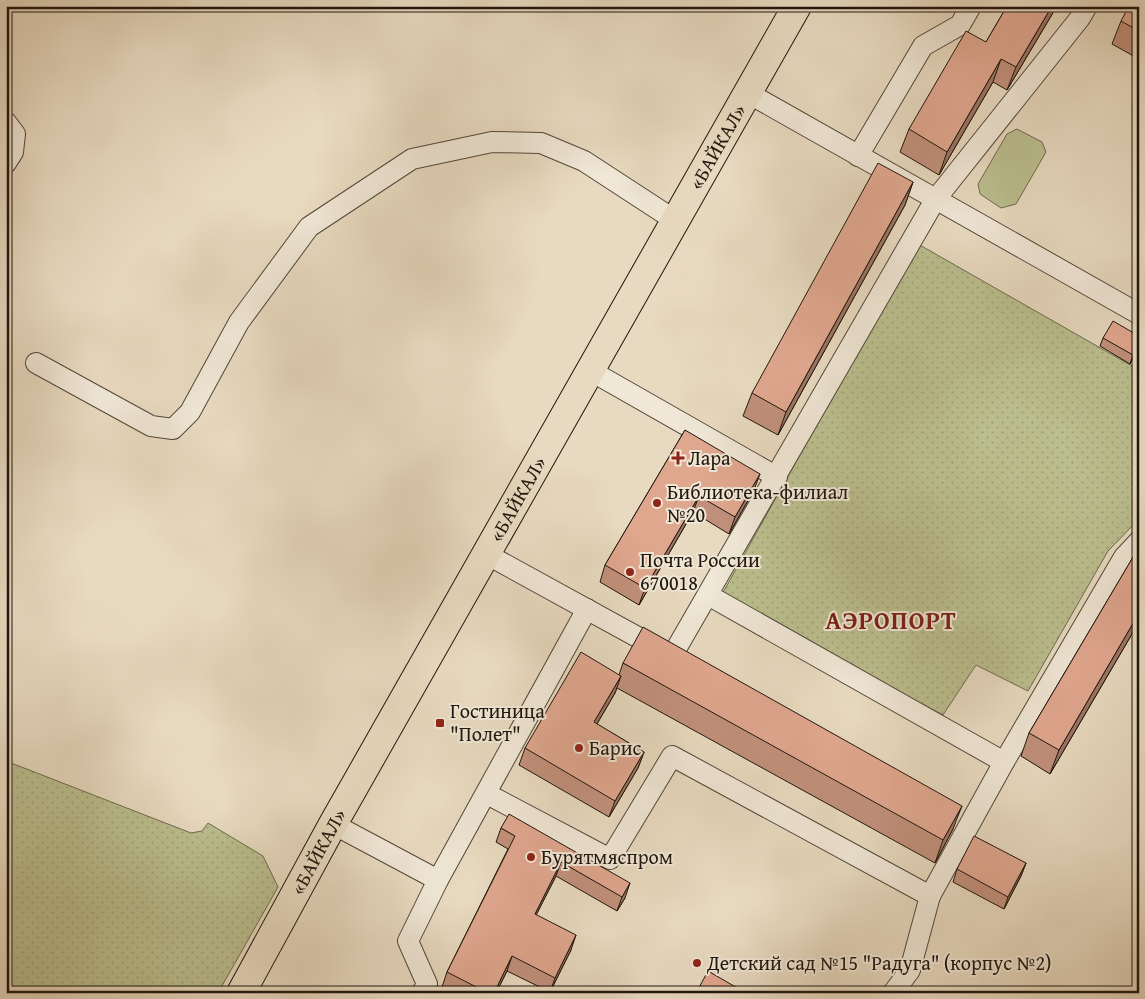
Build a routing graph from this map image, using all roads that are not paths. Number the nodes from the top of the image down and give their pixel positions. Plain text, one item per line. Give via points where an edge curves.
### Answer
1 (797, 6) edge
2 (971, 6) edge
3 (1087, 6) edge
4 (748, 93) junction
5 (6, 122) edge
6 (858, 156) junction
7 (6, 163) edge
8 (935, 200) junction
9 (676, 221) junction
10 (1139, 314) edge
11 (36, 363) dead end
12 (591, 371) junction
13 (777, 476) junction
14 (1139, 541) edge
15 (488, 555) junction
16 (708, 595) junction
17 (587, 609) junction
18 (1004, 762) junction
19 (487, 794) junction
20 (333, 824) junction
21 (438, 880) junction
22 (930, 896) junction
23 (240, 993) edge
24 (422, 993) edge
25 (893, 993) edge

1 - 4 highway, «БАЙКАЛ»
2 - 6 lane via 960,25 922,46
3 - 8 lane
4 - 6 lane
4 - 9 highway, «БАЙКАЛ»
5 - 7 lane via 15,134 13,152
6 - 8 lane
8 - 10 lane
8 - 13 lane
9 - 11 lane via 584,161 541,143 492,142 412,159 309,227 239,322 190,412 173,429 151,426
9 - 12 highway, «БАЙКАЛ»
12 - 13 lane
12 - 15 highway, «БАЙКАЛ»
13 - 16 lane
14 - 18 lane via 1124,556
15 - 17 lane
15 - 20 highway, «БАЙКАЛ»
16 - 17 lane via 672,656
16 - 18 lane
17 - 19 lane
18 - 22 lane
19 - 21 lane
19 - 22 lane via 610,859 672,756
20 - 21 lane
20 - 23 highway, «БАЙКАЛ»
21 - 24 lane via 408,941 427,984
22 - 25 lane via 910,970

